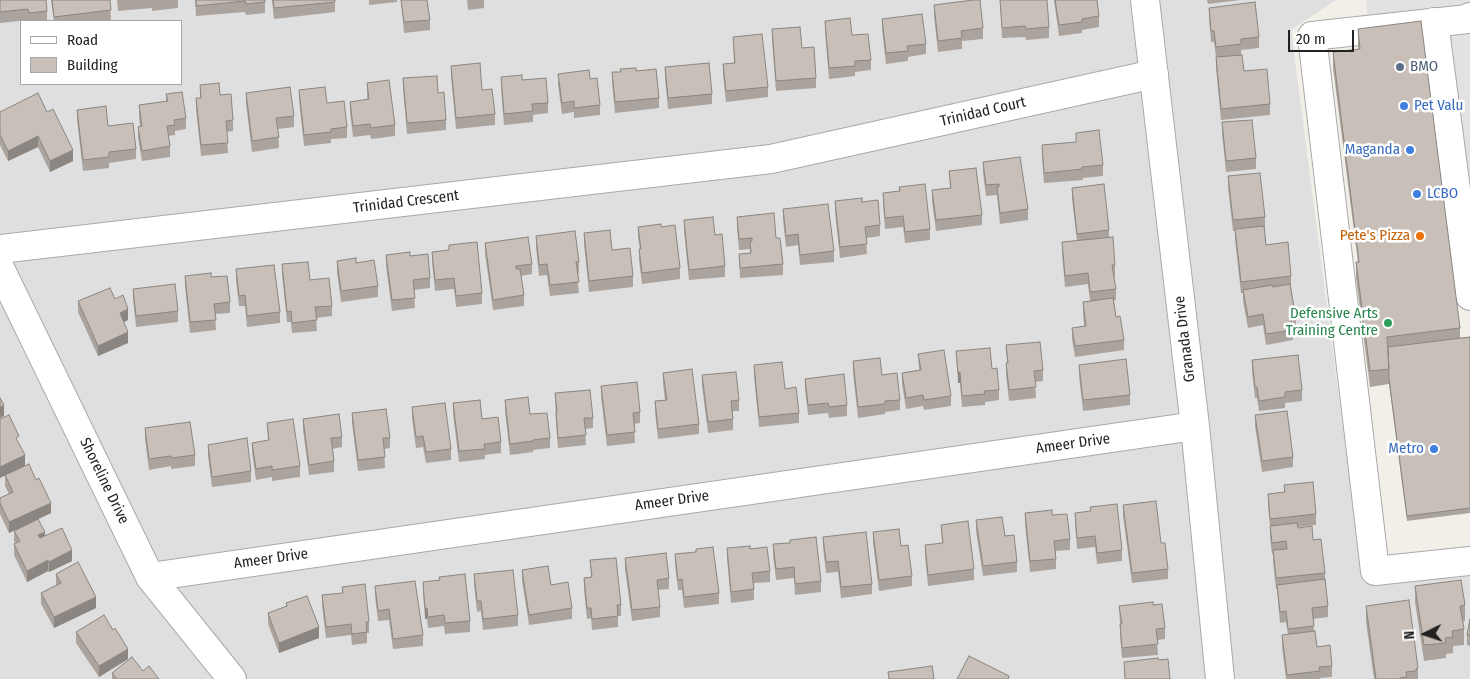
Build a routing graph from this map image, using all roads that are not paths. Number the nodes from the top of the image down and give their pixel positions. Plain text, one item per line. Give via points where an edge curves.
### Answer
1 (1145, 0) edge
2 (1469, 19) edge
3 (1434, 22) junction
4 (1154, 74) junction
5 (812, 150) joint
6 (0, 249) edge
7 (0, 268) edge
8 (1470, 296) edge
9 (1195, 426) junction
10 (1470, 561) edge
11 (150, 577) junction
12 (232, 679) edge
13 (1220, 679) edge

1 - 4 street, Granada Drive
2 - 3 street
3 - 8 street
3 - 10 street via 1312,36 1375,571
4 - 5 street, Trinidad Court
4 - 9 street, Granada Drive
5 - 6 street, Trinidad Crescent via 761,160
7 - 11 street, Shoreline Drive
9 - 11 street, Ameer Drive
9 - 13 street, Granada Drive
11 - 12 street, Shoreline Drive

